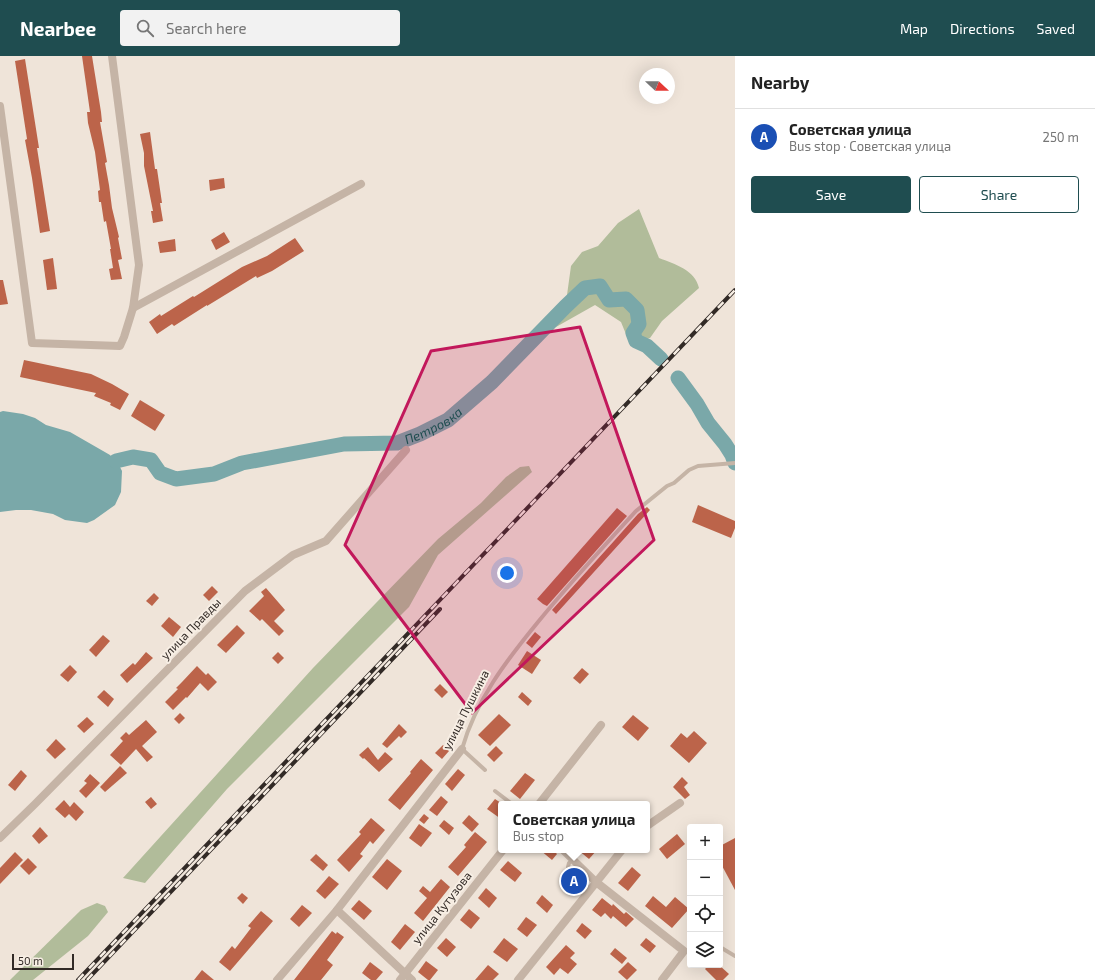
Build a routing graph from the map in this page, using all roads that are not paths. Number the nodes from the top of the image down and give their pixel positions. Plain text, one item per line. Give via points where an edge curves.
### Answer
1 (112, 56) edge
2 (0, 106) edge
3 (361, 184) dead end
4 (133, 308) junction
5 (406, 450) dead end
6 (735, 463) edge
7 (601, 725) dead end
8 (462, 749) junction
9 (485, 770) dead end
10 (495, 791) dead end
11 (508, 801) edge
12 (541, 801) edge
13 (680, 803) dead end
14 (650, 824) edge
15 (0, 838) edge
16 (501, 853) edge
17 (566, 853) edge
18 (620, 853) edge
19 (573, 860) junction
20 (596, 882) junction
21 (590, 889) junction
22 (337, 910) junction
23 (687, 949) edge
24 (723, 949) edge
25 (735, 956) edge
26 (402, 977) edge
27 (277, 980) edge
28 (412, 980) edge
29 (518, 980) edge
30 (662, 980) edge

1 - 4 street via 139,265
2 - 4 street via 32,343 120,346
3 - 4 street
5 - 15 street, улица Правды via 326,541 293,555 245,591
6 - 8 lane, улица Пушкина via 698,466 689,470 636,510 555,602 498,673 478,707
7 - 12 street
8 - 9 lane
8 - 22 street, улица Пушкина
10 - 11 lane
13 - 14 street
16 - 26 street, улица Кутузова
17 - 19 street
18 - 20 street
19 - 20 street
19 - 21 lane via 568,867
20 - 21 street
20 - 23 street
21 - 29 street
22 - 26 street
22 - 27 street, улица Пушкина
23 - 30 street
24 - 25 lane
26 - 28 street

